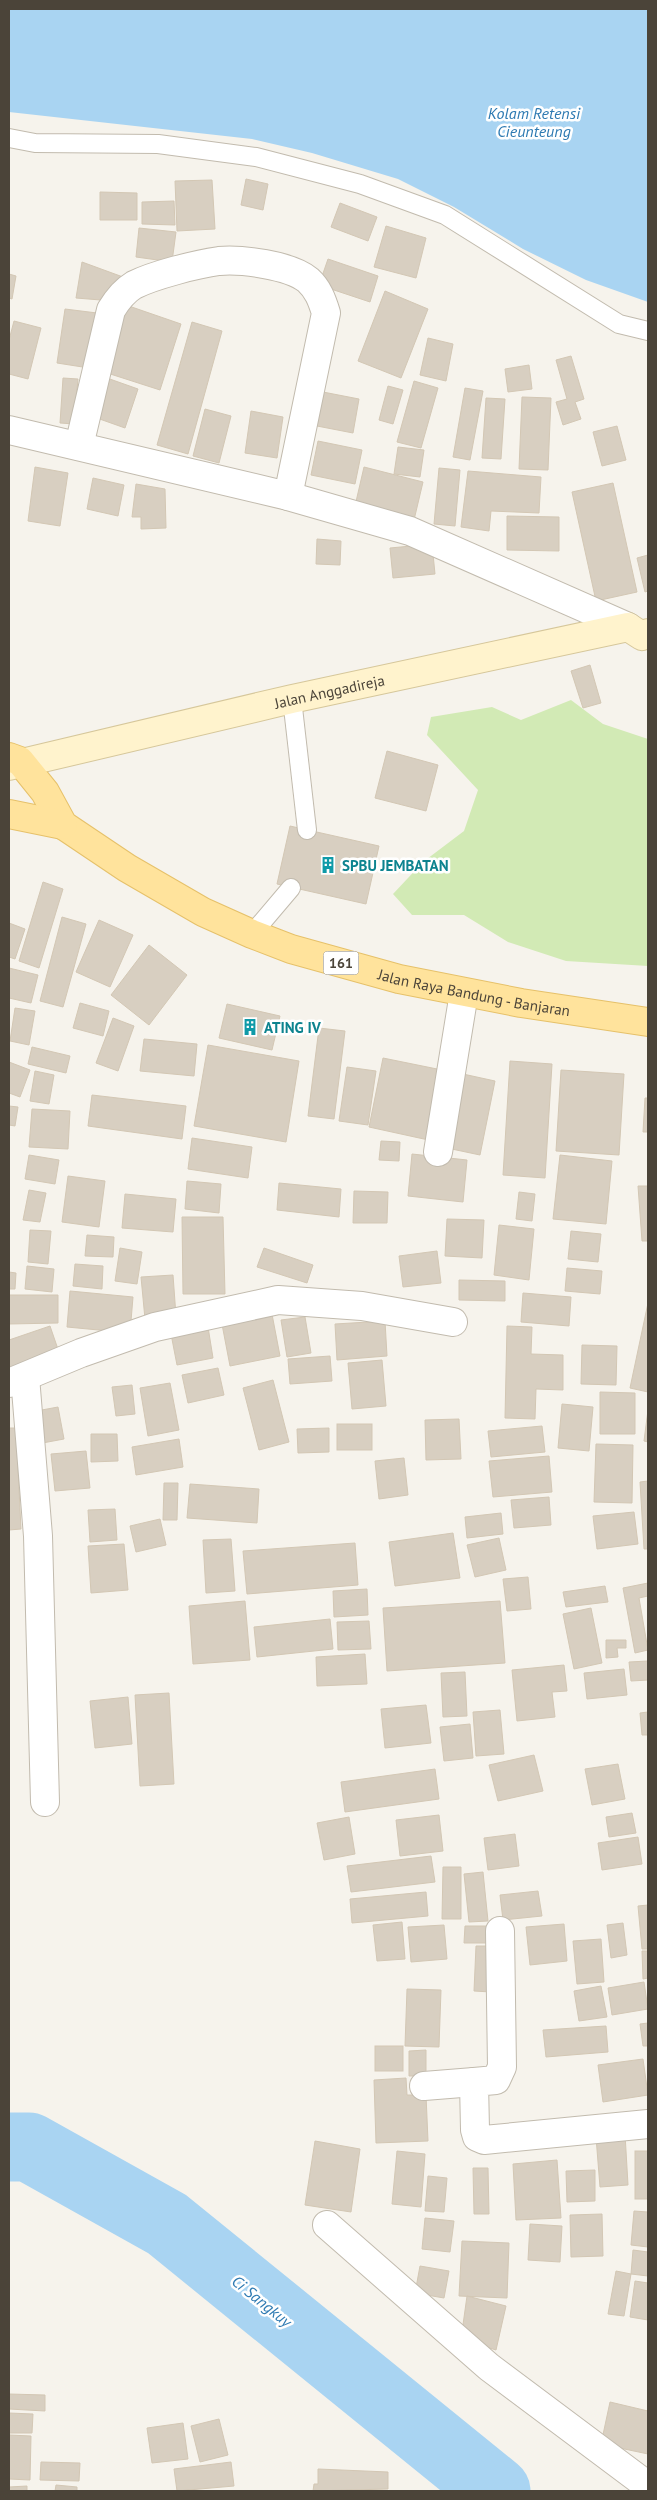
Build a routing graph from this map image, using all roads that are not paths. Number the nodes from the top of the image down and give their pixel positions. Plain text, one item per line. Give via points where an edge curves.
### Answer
1 (9, 138) edge
2 (648, 331) edge
3 (9, 430) edge
4 (79, 446) junction
5 (288, 496) junction
6 (638, 630) edge
7 (292, 699) junction
8 (13, 761) edge
9 (9, 814) edge
10 (63, 825) junction
11 (307, 830) dead end
12 (291, 888) dead end
13 (252, 934) junction
14 (464, 993) junction
15 (648, 1022) edge
16 (438, 1152) dead end
17 (453, 1322) dead end
18 (17, 1380) edge
19 (45, 1802) dead end
20 (500, 1931) dead end
21 (474, 2082) junction
22 (424, 2086) dead end
23 (648, 2124) edge
24 (327, 2225) dead end
25 (648, 2486) edge

1 - 2 lane via 35,143 168,145 256,157 360,184 445,215 619,324
3 - 4 street
4 - 5 street
4 - 5 street via 111,310 120,296 134,285 220,261 271,266 307,279 320,294 326,313
5 - 6 street via 410,531
6 - 7 main road, Jalan Anggadireja
7 - 8 main road, Jalan Anggadireja
7 - 11 lane
8 - 10 main road, Jalan Raya Bandung - Banjaran / 161 via 45,792
9 - 10 main road, Jalan Raya Bandung - Banjaran / 161
10 - 13 main road, Jalan Raya Bandung - Banjaran / 161 via 126,868 203,912
12 - 13 lane
13 - 14 main road, Jalan Raya Bandung - Banjaran / 161 via 291,949 398,979
14 - 15 main road, Jalan Raya Bandung - Banjaran / 161
14 - 16 street
17 - 18 street via 362,1306 278,1300 155,1327
18 - 19 street via 38,1536
20 - 21 street via 502,2067 496,2080
21 - 22 street
21 - 23 street via 475,2130 477,2137 484,2140
24 - 25 street via 489,2368

